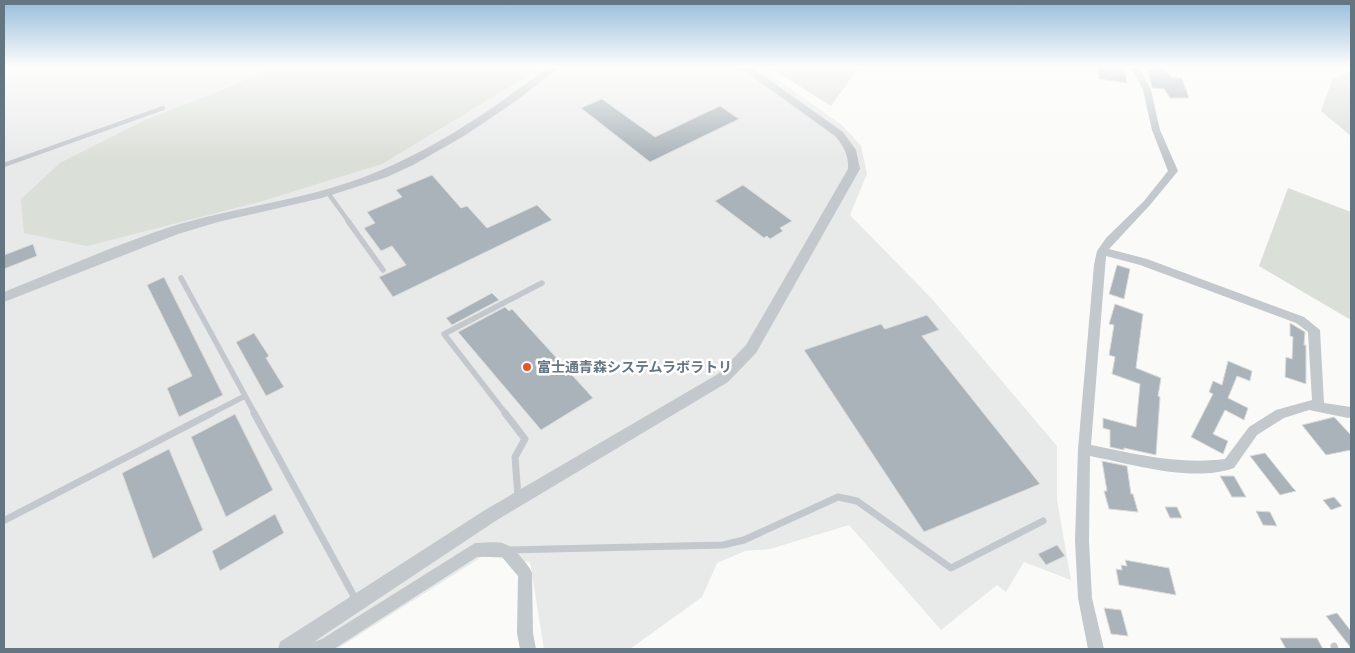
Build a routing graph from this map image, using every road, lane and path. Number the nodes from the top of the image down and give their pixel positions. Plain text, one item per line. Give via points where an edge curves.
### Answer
1 (511, 97) edge
2 (787, 97) edge
3 (1149, 97) edge
4 (163, 108) dead end
5 (4, 165) edge
6 (328, 193) junction
7 (1102, 250) junction
8 (383, 270) dead end
9 (181, 278) dead end
10 (542, 283) dead end
11 (4, 298) edge
12 (245, 396) junction
13 (1318, 407) junction
14 (1351, 412) edge
15 (1084, 449) junction
16 (518, 499) junction
17 (5, 520) dead end
18 (1043, 521) dead end
19 (506, 550) junction
20 (357, 602) junction
21 (287, 649) edge
22 (312, 649) edge
23 (528, 649) edge
24 (1096, 649) edge

1 - 6 street via 414,161
2 - 16 street via 839,134 855,160 854,169 750,349 723,378
3 - 7 street via 1162,149 1172,171 1147,203
4 - 5 lane
6 - 8 lane
6 - 11 street via 198,223
7 - 13 street via 1300,320 1314,330
7 - 15 street
9 - 12 lane
10 - 16 lane via 444,334 525,439 515,457
12 - 17 lane
12 - 20 lane
13 - 14 street
13 - 15 street via 1309,405 1280,414 1253,431 1229,464 1209,468 1178,468
15 - 24 street via 1082,541 1085,598
16 - 20 street
18 - 19 lane via 951,568 856,501 838,497 744,540 723,545
19 - 22 street via 475,550 325,646
19 - 23 street via 526,573 525,633
20 - 21 street

